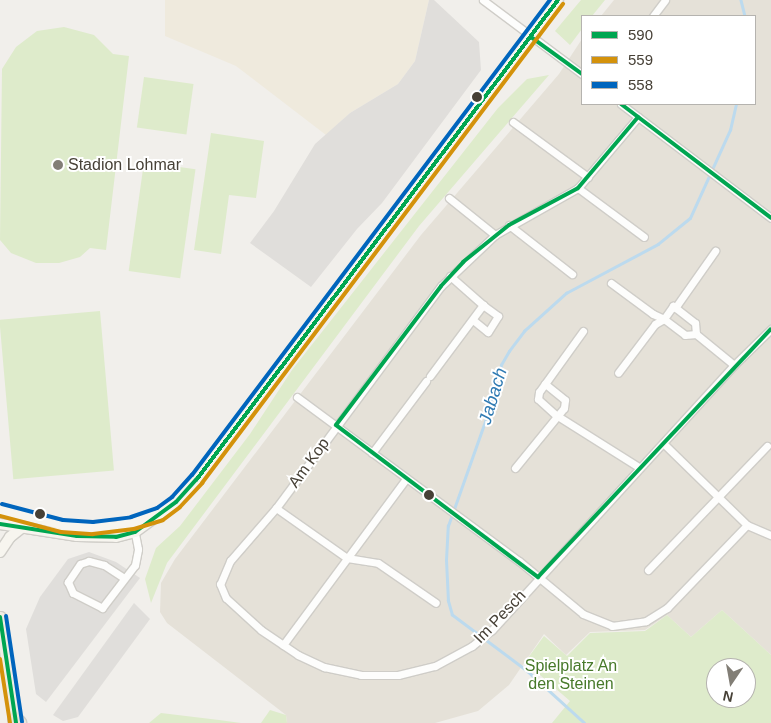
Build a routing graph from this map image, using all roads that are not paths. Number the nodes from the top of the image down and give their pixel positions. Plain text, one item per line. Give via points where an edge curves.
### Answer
1 (483, 0) edge
2 (558, 0) edge
3 (665, 0) edge
4 (654, 15) edge
5 (531, 37) junction
6 (581, 73) edge
7 (622, 105) edge
8 (638, 117) junction
9 (513, 122) dead end
10 (588, 177) junction
11 (578, 188) junction
12 (449, 198) dead end
13 (771, 218) edge
14 (509, 225) junction
15 (495, 235) junction
16 (644, 237) dead end
17 (715, 251) dead end
18 (572, 274) dead end
19 (450, 276) junction
20 (611, 282) dead end
21 (483, 305) junction
22 (675, 308) junction
23 (664, 319) junction
24 (473, 320) junction
25 (771, 329) edge
26 (583, 331) dead end
27 (696, 334) junction
28 (734, 365) junction
29 (618, 373) dead end
30 (545, 384) junction
31 (298, 397) dead end
32 (556, 415) junction
33 (336, 425) junction
34 (664, 444) junction
35 (766, 446) dead end
36 (372, 453) junction
37 (515, 468) dead end
38 (640, 468) junction
39 (406, 479) junction
40 (717, 496) junction
41 (276, 508) junction
42 (0, 510) edge
43 (0, 524) edge
44 (746, 525) junction
45 (23, 527) junction
46 (133, 528) junction
47 (771, 536) edge
48 (0, 552) edge
49 (347, 558) junction
50 (648, 570) dead end
51 (538, 577) junction
52 (124, 578) junction
53 (436, 603) dead end
54 (0, 617) edge
55 (283, 645) junction
56 (16, 722) edge

1 - 5 street
2 - 5 main road
3 - 4 street
5 - 6 street
5 - 46 main road via 197,479 160,514
7 - 8 street
8 - 10 street, Am Kop
8 - 13 street
9 - 10 street
10 - 11 street, Am Kop
11 - 14 street, Am Kop
11 - 16 street
12 - 15 street
14 - 15 street, Am Kop
14 - 18 street
15 - 19 street, Am Kop
17 - 22 street
19 - 21 street
19 - 33 street, Am Kop
20 - 23 street
21 - 24 street
21 - 24 street via 498,316 488,332
22 - 23 street via 673,306
22 - 27 street via 695,323
23 - 27 street via 685,335
23 - 29 street via 655,324
24 - 36 street
25 - 28 street, Im Pesch
26 - 30 street
27 - 28 street
28 - 34 street, Im Pesch
30 - 32 street via 538,399
30 - 32 street via 565,400 564,408
31 - 33 street
32 - 37 street
32 - 38 street
33 - 36 street
33 - 41 street, Am Kop
34 - 38 street, Im Pesch
34 - 40 street
35 - 40 street
36 - 39 street
38 - 51 street, Im Pesch
39 - 49 street
39 - 51 street
40 - 44 street
40 - 50 street
41 - 49 street
41 - 55 street, Im Pesch via 230,560 220,584 232,604 260,630
42 - 46 main road via 62,526
43 - 45 main road
44 - 47 street
44 - 51 street via 667,608 646,621 612,626 583,614
45 - 46 main road via 92,538
45 - 48 main road via 10,537
46 - 52 street via 138,549 135,565
49 - 53 street via 378,563
49 - 55 street
51 - 55 street, Im Pesch via 477,642 435,666 398,675 361,675 324,667
52 - 52 street via 104,565 89,562 80,564 68,582 73,593 102,608
54 - 56 main road

